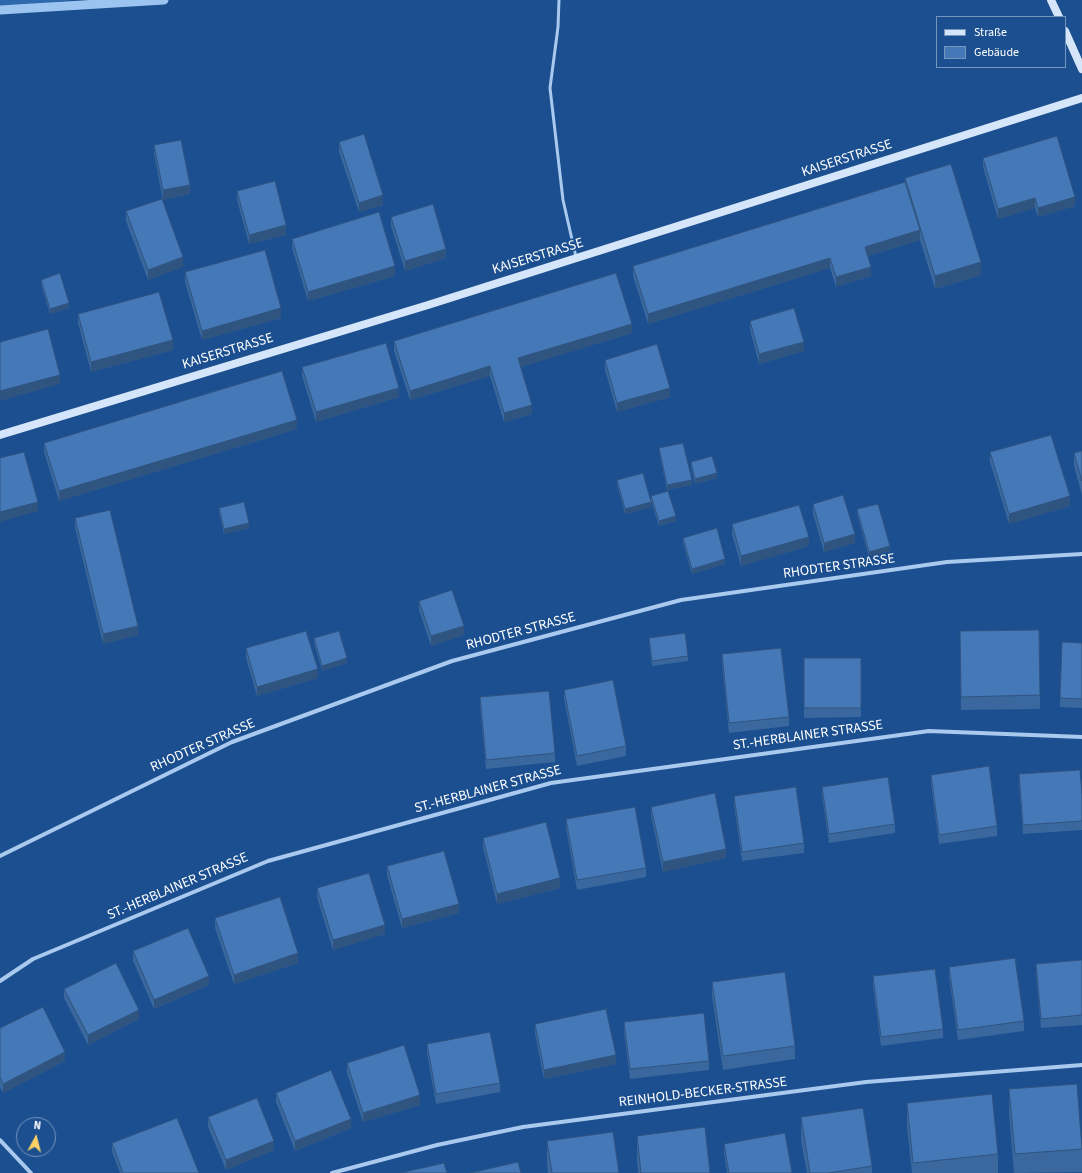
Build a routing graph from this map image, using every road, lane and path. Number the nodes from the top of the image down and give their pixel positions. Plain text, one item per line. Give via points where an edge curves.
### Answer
1 (559, 0) edge
2 (1051, 0) edge
3 (1059, 16) edge
4 (1066, 33) edge
5 (1082, 69) edge
6 (1082, 98) edge
7 (576, 258) junction
8 (0, 435) edge
9 (1082, 554) edge
10 (1082, 736) edge
11 (0, 856) edge
12 (0, 981) edge
13 (1082, 1065) edge
14 (0, 1140) edge
15 (31, 1173) edge
16 (332, 1173) edge

1 - 7 lane via 550,88 563,200
2 - 3 main road
4 - 5 main road
6 - 7 main road, KAISERSTRASSE
7 - 8 main road, KAISERSTRASSE
9 - 11 street, RHODTER STRASSE via 947,562 681,600 452,661 232,742
10 - 12 street, ST.-HERBLAINER STRASSE via 929,731 551,783 268,861 33,960
13 - 16 street, REINHOLD-BECKER-STRASSE via 866,1082 523,1127 437,1145
14 - 15 street

